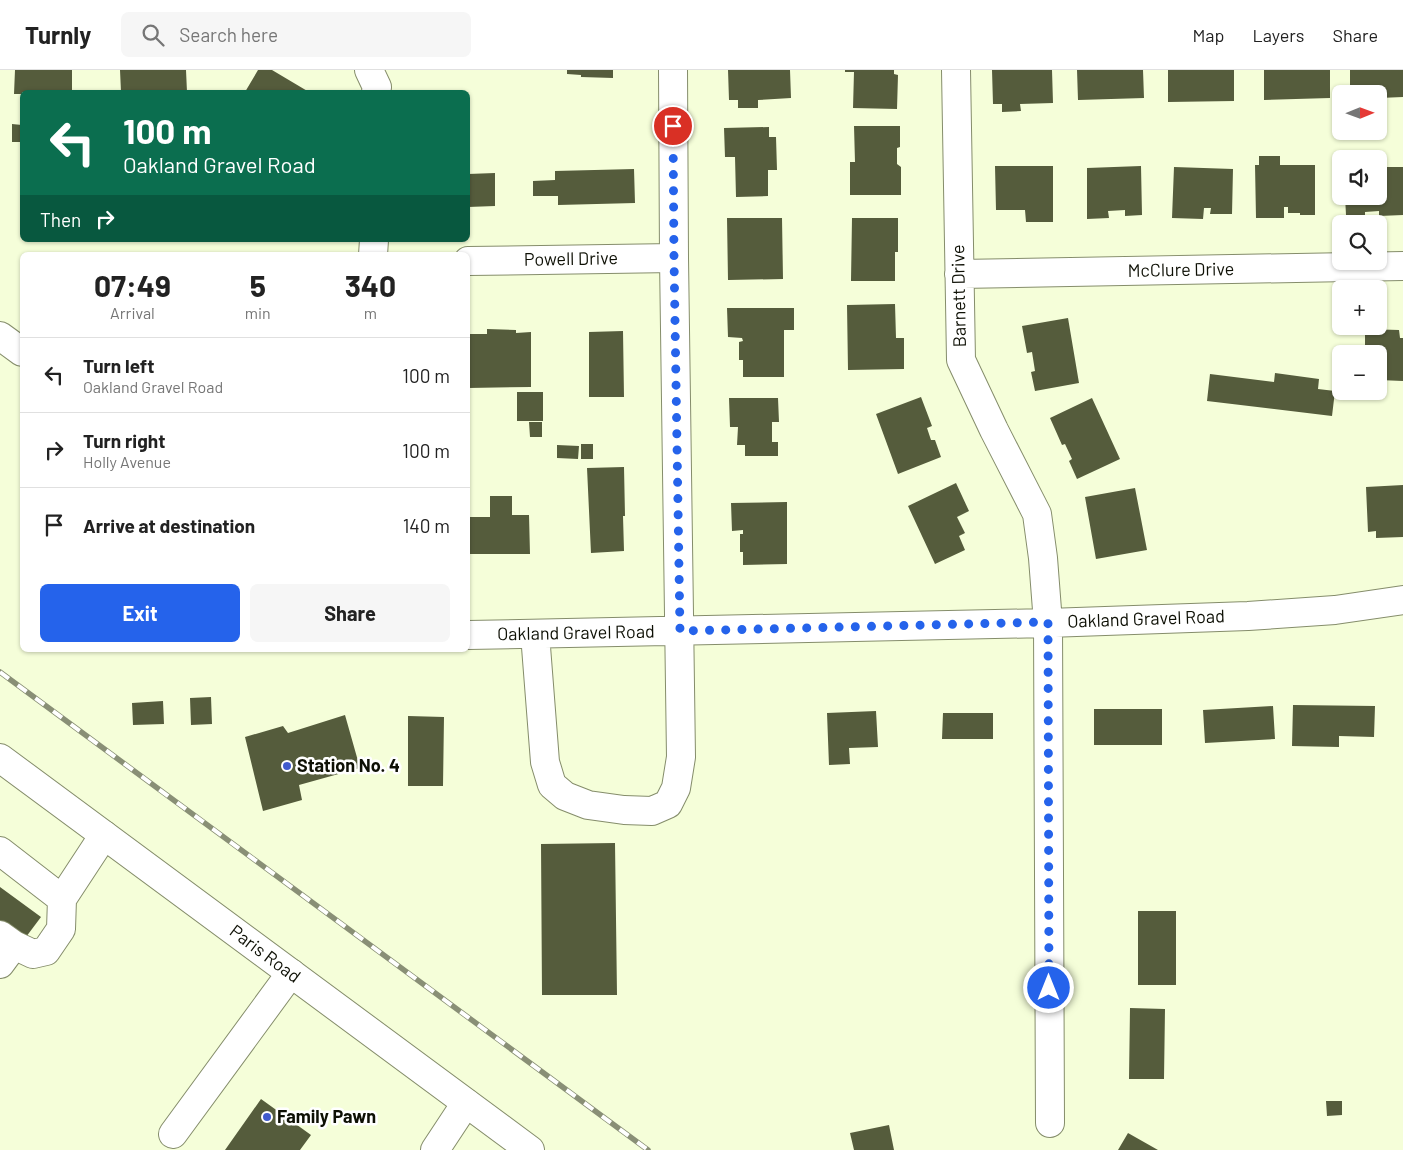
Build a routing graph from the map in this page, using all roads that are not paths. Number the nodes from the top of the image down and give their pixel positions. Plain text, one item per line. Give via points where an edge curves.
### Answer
1 (369, 70) edge
2 (673, 70) edge
3 (956, 70) edge
4 (376, 90) edge
5 (674, 258) junction
6 (470, 260) edge
7 (1403, 266) edge
8 (959, 274) junction
9 (0, 336) edge
10 (20, 351) edge
11 (1403, 600) edge
12 (1048, 622) junction
13 (680, 631) junction
14 (535, 634) junction
15 (470, 636) edge
16 (0, 758) edge
17 (104, 835) junction
18 (0, 851) edge
19 (62, 899) junction
20 (5, 948) edge
21 (290, 973) junction
22 (466, 1103) junction
23 (1050, 1123) dead end
24 (173, 1134) dead end
25 (435, 1150) edge
26 (530, 1150) edge

1 - 4 street
2 - 5 street
3 - 8 street, Barnett Drive
5 - 6 street, Powell Drive
5 - 13 street
7 - 8 street, McClure Drive
8 - 12 street, Barnett Drive via 961,360 1037,514
9 - 10 street
11 - 12 street, Oakland Gravel Road via 1335,610 1248,616
12 - 13 street, Oakland Gravel Road
12 - 23 street, Barnett Drive
13 - 14 street, Oakland Gravel Road
13 - 14 street via 681,757 676,788 668,804 652,811 588,805 565,796 552,785 545,762
14 - 15 street, Oakland Gravel Road
16 - 17 street, Paris Road
17 - 19 street
17 - 21 street, Paris Road
18 - 19 street
19 - 20 street via 61,929 46,951 33,954
21 - 22 street, Paris Road
21 - 24 street
22 - 25 street
22 - 26 street, Paris Road

